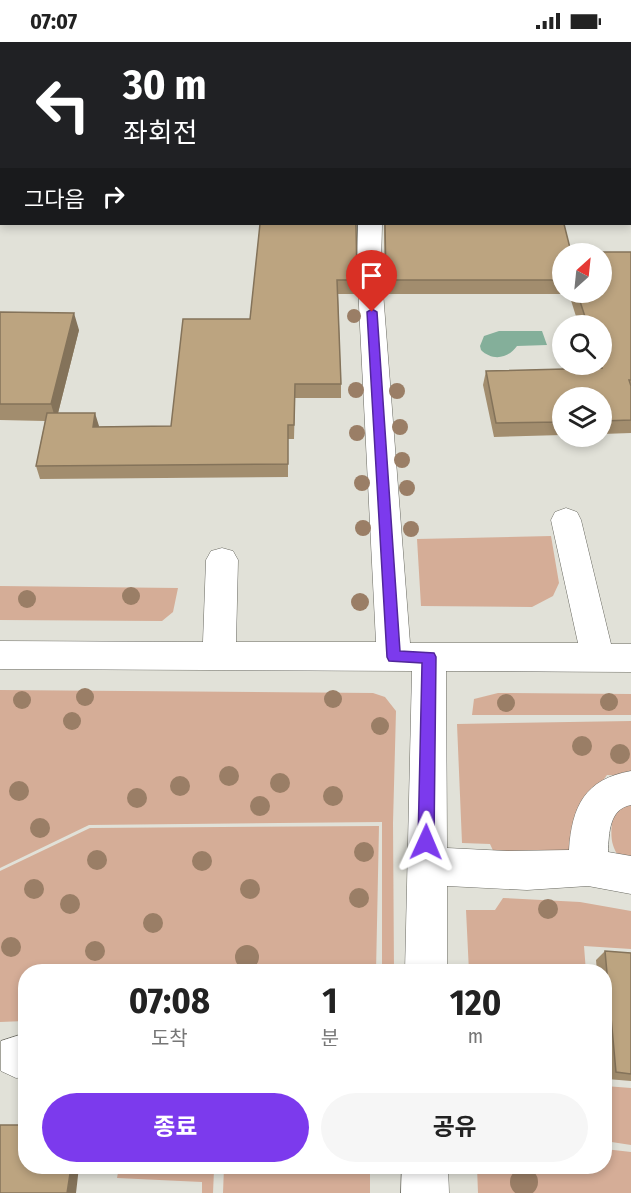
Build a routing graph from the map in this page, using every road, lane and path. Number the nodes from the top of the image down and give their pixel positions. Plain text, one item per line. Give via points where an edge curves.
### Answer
1 (370, 225) edge
2 (566, 520) dead end
3 (222, 560) dead end
4 (0, 655) edge
5 (219, 656) junction
6 (411, 657) junction
7 (598, 658) junction
8 (631, 658) edge
9 (631, 788) edge
10 (426, 865) junction
11 (588, 867) junction
12 (631, 875) edge
13 (426, 964) edge
14 (425, 1174) edge
15 (425, 1193) edge

1 - 6 street via 369,266
2 - 7 street
3 - 5 street
4 - 5 street
5 - 6 street
6 - 7 street
6 - 10 street
7 - 8 street
9 - 11 street via 602,798 591,826
10 - 11 street via 547,872
10 - 13 street
11 - 12 street
14 - 15 street

